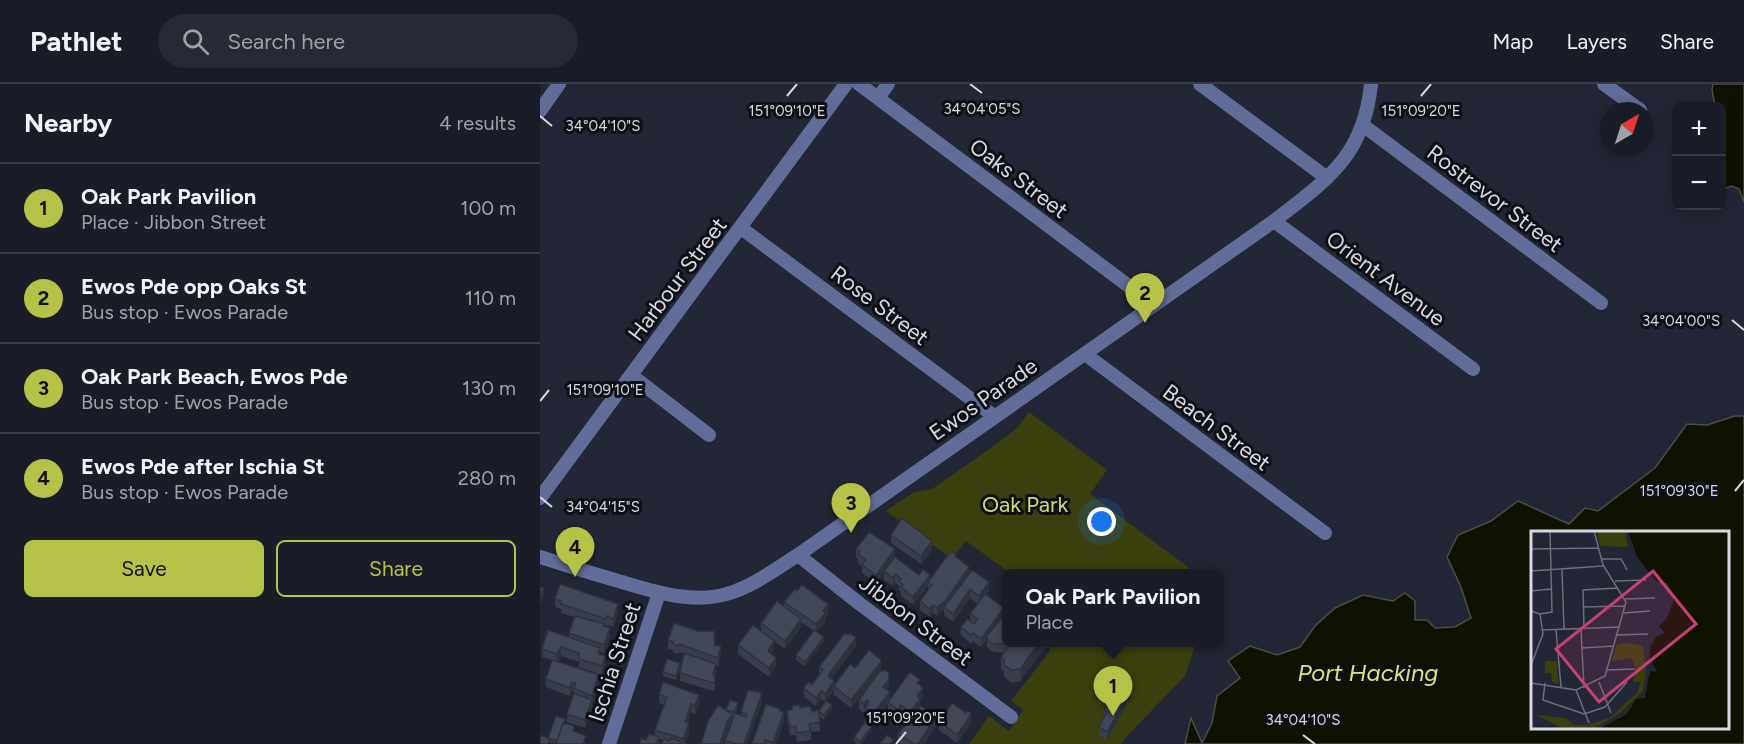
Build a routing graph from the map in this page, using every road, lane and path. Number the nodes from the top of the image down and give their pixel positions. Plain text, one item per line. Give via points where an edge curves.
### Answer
1 (559, 84) edge
2 (846, 84) edge
3 (859, 84) edge
4 (888, 84) edge
5 (1200, 84) edge
6 (1371, 84) edge
7 (1604, 84) edge
8 (878, 98) junction
9 (1629, 102) edge
10 (540, 111) edge
11 (1364, 126) junction
12 (1327, 178) junction
13 (1274, 221) junction
14 (741, 228) junction
15 (1601, 303) dead end
16 (1154, 305) junction
17 (1085, 354) junction
18 (1473, 369) dead end
19 (631, 375) junction
20 (994, 416) junction
21 (709, 435) dead end
22 (540, 498) edge
23 (1325, 533) dead end
24 (798, 555) junction
25 (540, 556) edge
26 (658, 593) junction
27 (1011, 717) dead end
28 (609, 744) edge

1 - 10 street
2 - 14 street, Harbour Street
3 - 8 street, Oaks Street
4 - 8 street
5 - 12 street
6 - 11 street, Ewos Parade
7 - 9 street
8 - 16 street, Oaks Street
11 - 12 street, Ewos Parade via 1348,154
11 - 15 street, Rostrevor Street
12 - 13 street, Ewos Parade
13 - 16 street, Ewos Parade
13 - 18 street, Orient Avenue
14 - 19 street, Harbour Street
14 - 20 street, Rose Street
16 - 17 street, Ewos Parade
17 - 20 street, Ewos Parade
17 - 23 street, Beach Street
19 - 21 street
19 - 22 street, Harbour Street
20 - 24 street, Ewos Parade
24 - 26 street, Ewos Parade via 744,587 722,595 702,598
24 - 27 street, Jibbon Street
25 - 26 street, Ewos Parade
26 - 28 street, Ischia Street

